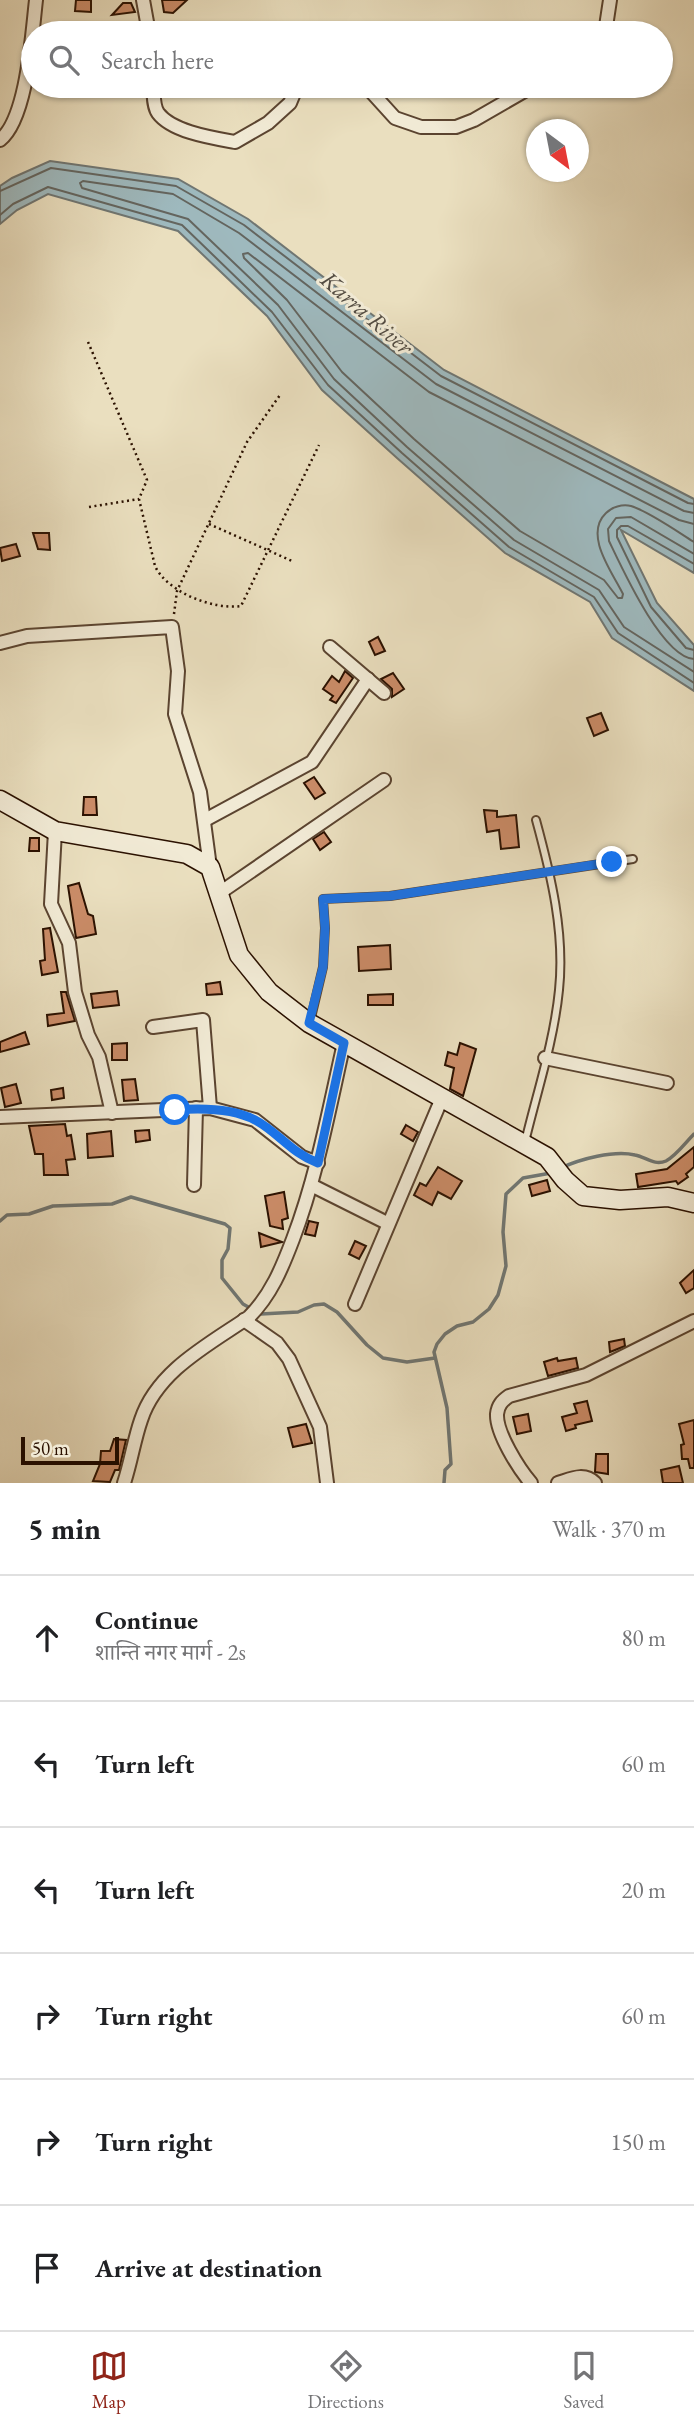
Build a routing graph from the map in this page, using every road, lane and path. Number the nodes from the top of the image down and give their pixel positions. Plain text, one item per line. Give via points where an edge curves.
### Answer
1 (36, 0) edge
2 (143, 0) edge
3 (610, 0) edge
4 (33, 21) edge
5 (147, 21) edge
6 (607, 21) edge
7 (22, 98) edge
8 (154, 98) edge
9 (292, 98) edge
10 (377, 98) edge
11 (512, 98) edge
12 (0, 141) edge
13 (88, 342) dead end
14 (280, 395) dead end
15 (319, 445) dead end
16 (139, 499) junction
17 (89, 507) dead end
18 (209, 524) junction
19 (268, 550) junction
20 (292, 561) dead end
21 (177, 591) junction
22 (172, 627) junction
23 (0, 643) edge
24 (330, 647) dead end
25 (368, 679) junction
26 (384, 693) dead end
27 (384, 780) dead end
28 (0, 800) edge
29 (205, 820) junction
30 (536, 820) dead end
31 (55, 831) junction
32 (634, 859) dead end
33 (210, 867) junction
34 (550, 871) junction
35 (218, 894) junction
36 (309, 1023) junction
37 (153, 1027) dead end
38 (344, 1043) junction
39 (545, 1058) junction
40 (667, 1083) dead end
41 (442, 1098) junction
42 (196, 1108) junction
43 (210, 1108) junction
44 (111, 1113) junction
45 (0, 1117) edge
46 (525, 1144) junction
47 (318, 1163) junction
48 (194, 1185) dead end
49 (311, 1185) junction
50 (694, 1203) edge
51 (387, 1223) junction
52 (355, 1304) dead end
53 (244, 1320) junction
54 (694, 1321) edge
55 (124, 1483) edge
56 (327, 1483) edge
57 (531, 1483) edge
58 (558, 1483) edge
59 (595, 1483) edge

1 - 4 street
2 - 5 street
3 - 6 street
7 - 12 street
8 - 9 street via 158,113 177,127 235,142 268,123
10 - 11 street via 396,118 421,127 456,127
13 - 16 path via 147,480
14 - 18 path via 247,442
15 - 19 path
16 - 17 path
16 - 21 path via 159,576
18 - 19 path
18 - 21 path
19 - 20 path
19 - 21 path via 241,606 230,608
21 - 22 path
22 - 23 street via 27,636
22 - 29 street via 178,671 175,714
24 - 25 street
25 - 26 street
25 - 29 street via 312,762
27 - 35 street
28 - 31 main road
29 - 33 street
30 - 34 lane
31 - 33 main road via 187,854
31 - 44 street via 51,904 69,943 75,992 99,1057
32 - 34 lane
33 - 35 main road
34 - 36 lane via 390,896 323,899 323,967
34 - 39 lane via 559,930 559,989
35 - 36 main road via 239,955 269,992
36 - 38 main road
37 - 43 street via 203,1020
38 - 41 main road
38 - 47 street
39 - 40 street
39 - 46 lane
41 - 46 main road
41 - 51 street
42 - 43 street
42 - 44 street
42 - 48 street
43 - 47 street via 255,1120 302,1157
44 - 45 street
46 - 50 main road via 555,1164 583,1196 620,1200 668,1197
47 - 49 street
49 - 51 street
49 - 53 street via 279,1274 260,1307
51 - 52 street
53 - 55 street via 172,1370 154,1394 141,1419
53 - 56 street via 277,1343 289,1359 320,1427
54 - 57 street via 586,1376 500,1402 498,1423 512,1456
58 - 59 street via 580,1476

